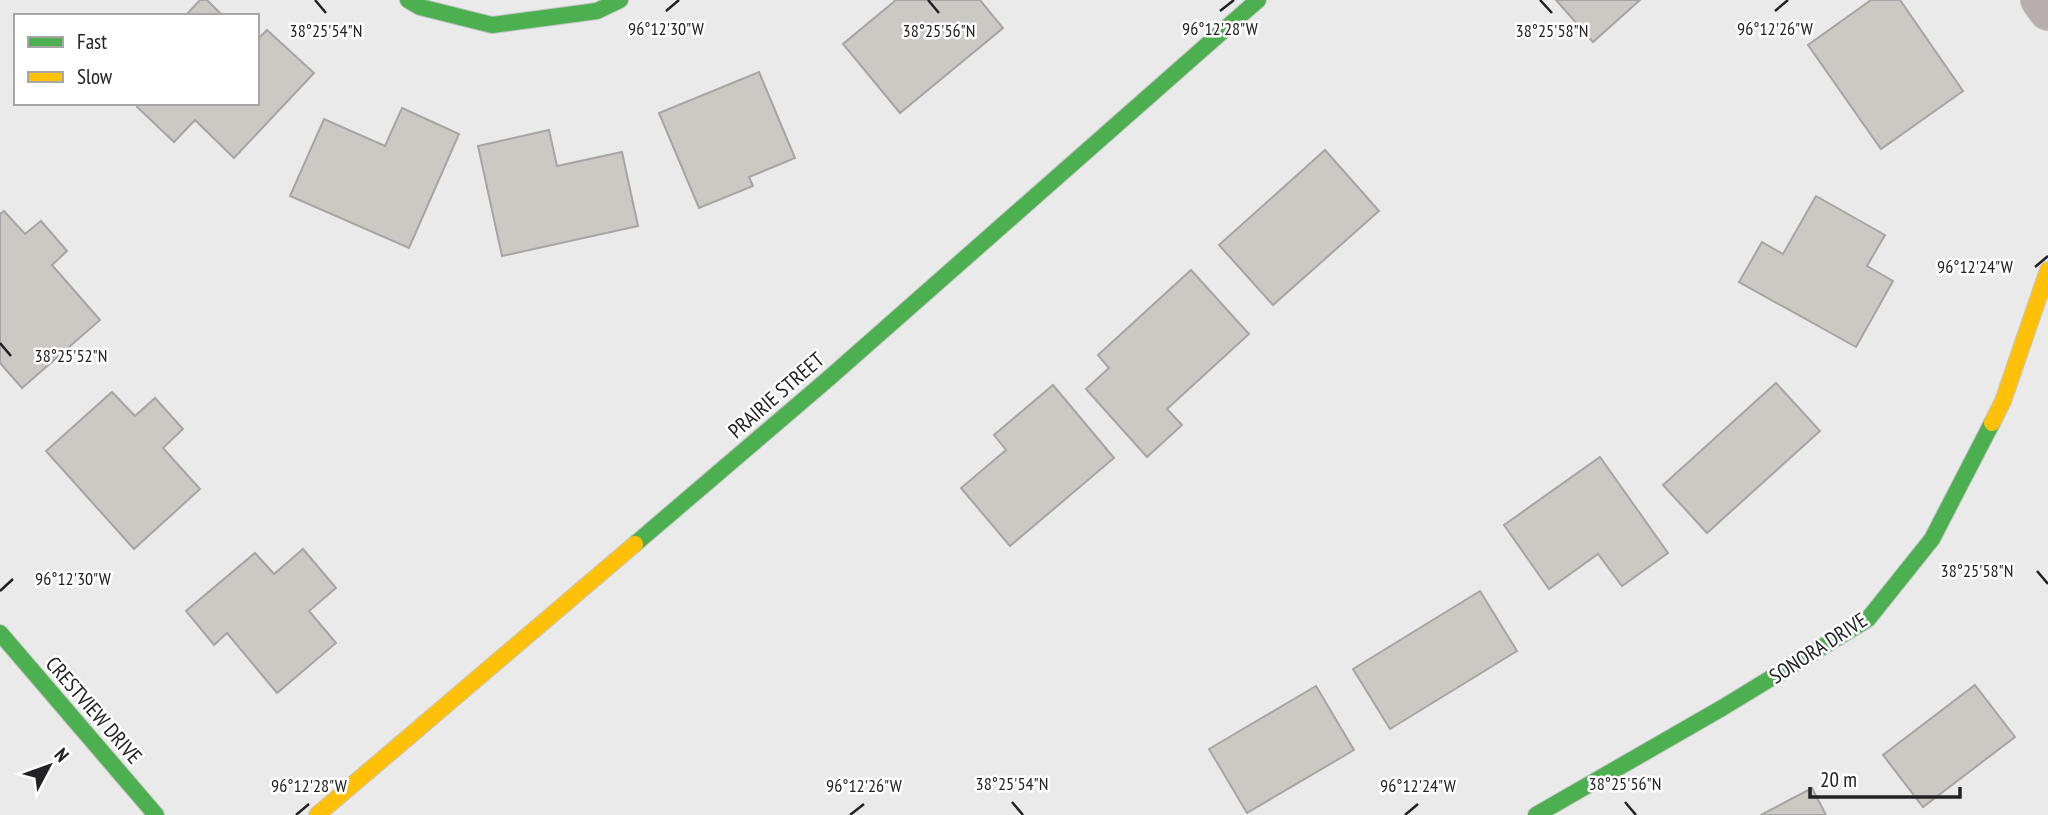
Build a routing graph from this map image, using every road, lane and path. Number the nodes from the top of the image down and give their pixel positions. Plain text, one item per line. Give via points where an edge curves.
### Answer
1 (408, 0) edge
2 (620, 0) edge
3 (1258, 0) edge
4 (2040, 0) edge
5 (2048, 11) edge
6 (2048, 270) edge
7 (0, 633) edge
8 (156, 815) edge
9 (317, 815) edge
10 (1536, 815) edge

1 - 2 street via 492,25 597,11
3 - 9 street, PRAIRIE STREET via 828,379
4 - 5 street
6 - 10 street, SONORA DRIVE via 2003,401 1932,539 1868,619
7 - 8 street, CRESTVIEW DRIVE

